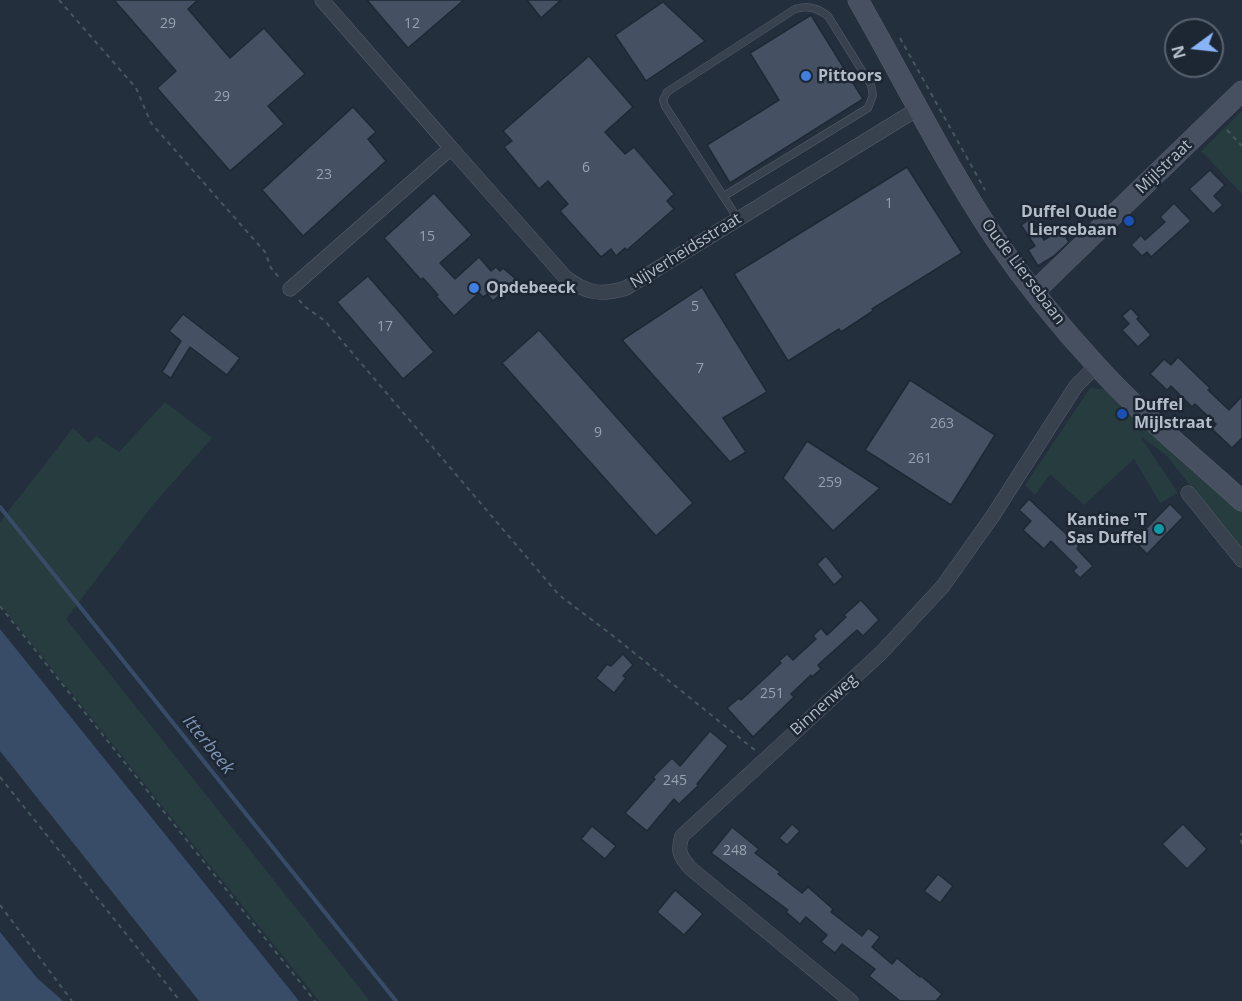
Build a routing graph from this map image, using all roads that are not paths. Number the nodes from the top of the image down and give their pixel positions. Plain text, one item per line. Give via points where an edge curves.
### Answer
1 (322, 0) edge
2 (858, 0) edge
3 (1242, 92) edge
4 (919, 108) junction
5 (452, 148) junction
6 (724, 196) junction
7 (738, 219) junction
8 (290, 290) road end
9 (1034, 292) junction
10 (1096, 366) junction
11 (1188, 493) dead end
12 (1240, 494) edge
13 (1242, 560) edge
14 (851, 1001) edge

1 - 5 street, Nijverheidsstraat
2 - 4 main road, Oude Liersebaan via 910,72
3 - 9 main road, Mijlstraat
4 - 7 street, Nijverheidsstraat
4 - 9 main road, Oude Liersebaan via 996,241
5 - 7 street, Nijverheidsstraat via 565,277 578,288 591,292 610,293 626,288
5 - 8 street
6 - 6 lane via 663,100 667,92 795,9 818,9 828,16 871,85 873,94 868,108
6 - 7 lane
9 - 10 main road, Oude Liersebaan
10 - 12 main road, Oude Liersebaan
10 - 14 street, Binnenweg via 1076,386 943,586 881,653 682,836 678,848 690,868
11 - 13 street

